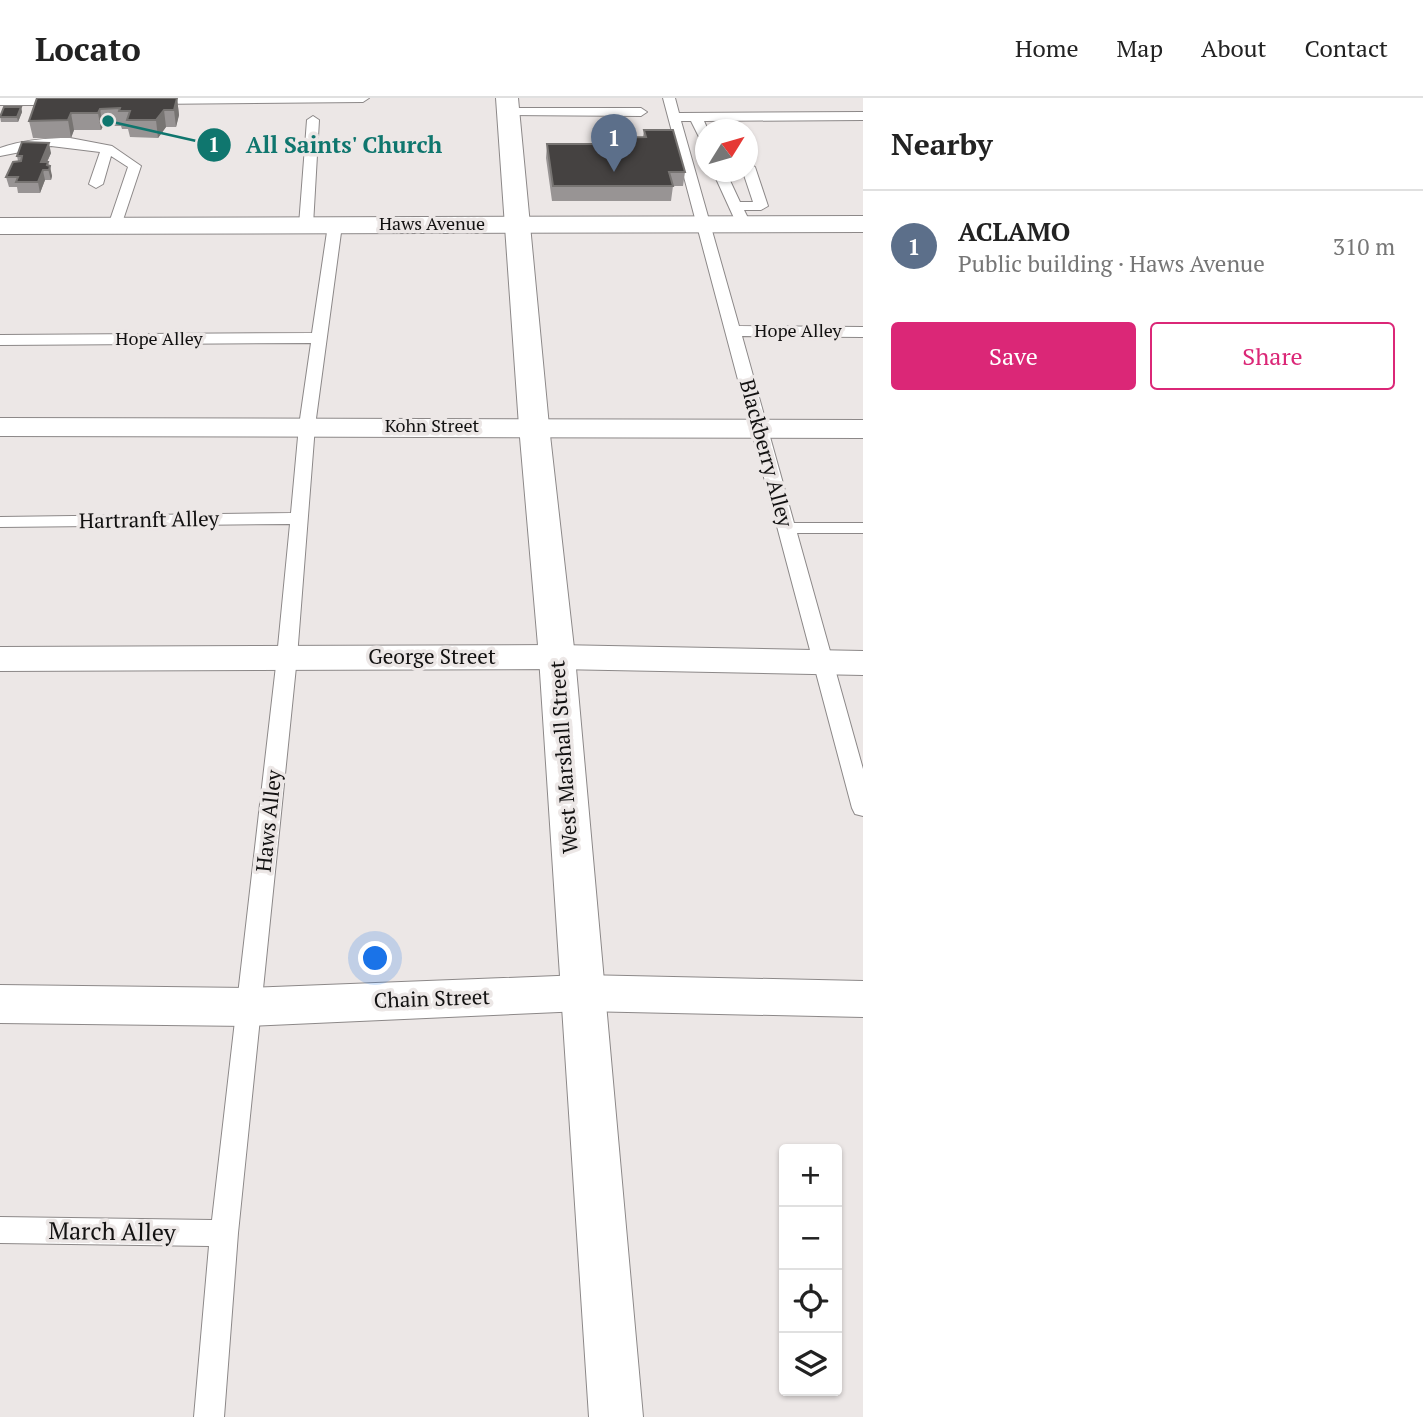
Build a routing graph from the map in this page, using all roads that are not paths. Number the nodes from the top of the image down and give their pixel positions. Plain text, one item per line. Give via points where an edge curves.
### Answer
1 (669, 98) edge
2 (363, 99) edge
3 (140, 100) edge
4 (0, 101) edge
5 (84, 101) edge
6 (508, 105) edge
7 (641, 112) dead end
8 (863, 116) edge
9 (674, 117) junction
10 (696, 117) joint
11 (708, 119) edge
12 (313, 120) dead end
13 (758, 122) edge
14 (107, 149) junction
15 (0, 152) edge
16 (724, 182) edge
17 (752, 182) edge
18 (96, 184) dead end
19 (739, 215) junction
20 (703, 223) junction
21 (519, 224) junction
22 (863, 224) edge
23 (306, 225) junction
24 (335, 225) junction
25 (0, 226) edge
26 (115, 226) junction
27 (732, 331) junction
28 (863, 332) edge
29 (318, 338) junction
30 (0, 340) edge
31 (307, 426) junction
32 (534, 426) junction
33 (0, 427) edge
34 (759, 428) junction
35 (863, 429) edge
36 (299, 518) junction
37 (0, 522) edge
38 (786, 528) junction
39 (863, 528) edge
40 (287, 657) junction
41 (557, 657) junction
42 (0, 659) edge
43 (863, 663) edge
44 (824, 664) junction
45 (863, 808) edge
46 (582, 993) junction
47 (863, 999) edge
48 (0, 1004) edge
49 (248, 1007) junction
50 (0, 1230) edge
51 (223, 1233) junction
52 (209, 1417) edge
53 (616, 1417) edge

1 - 9 lane, Blackberry Alley
2 - 3 lane
4 - 5 lane
6 - 7 lane
6 - 21 street, West Marshall Street
8 - 13 lane
9 - 10 lane
9 - 20 lane, Blackberry Alley
10 - 11 lane
12 - 23 lane
14 - 15 lane via 52,142
14 - 18 lane
14 - 26 lane via 135,166
16 - 19 lane
17 - 19 lane via 761,206
19 - 20 street, Haws Avenue
19 - 22 street, Haws Avenue
20 - 21 street, Haws Avenue
20 - 27 lane, Blackberry Alley
21 - 24 street, Haws Avenue
21 - 32 street, West Marshall Street
23 - 24 street, Haws Avenue
23 - 26 street, Haws Avenue
24 - 29 lane, Haws Alley
25 - 26 street, Haws Avenue
27 - 28 lane, Hope Alley
27 - 34 lane, Blackberry Alley
29 - 30 lane, Hope Alley
29 - 31 lane, Haws Alley
31 - 32 street, Kohn Street
31 - 33 street, Kohn Street
31 - 36 lane, Haws Alley
32 - 34 street, Kohn Street
32 - 41 street, West Marshall Street
34 - 35 street, Kohn Street
34 - 38 lane, Blackberry Alley
36 - 37 lane, Hartranft Alley
36 - 40 lane, Haws Alley
38 - 39 lane
38 - 44 lane, Blackberry Alley
40 - 41 street, George Street
40 - 42 street, George Street
40 - 49 lane, Haws Alley
41 - 44 street, George Street
41 - 46 street, West Marshall Street
43 - 44 street, George Street
44 - 45 lane, Blackberry Alley
46 - 47 street, Chain Street
46 - 49 street, Chain Street
46 - 53 street, West Marshall Street
48 - 49 street, Chain Street
49 - 51 lane, Haws Alley
50 - 51 lane, March Alley
51 - 52 lane, Haws Alley

